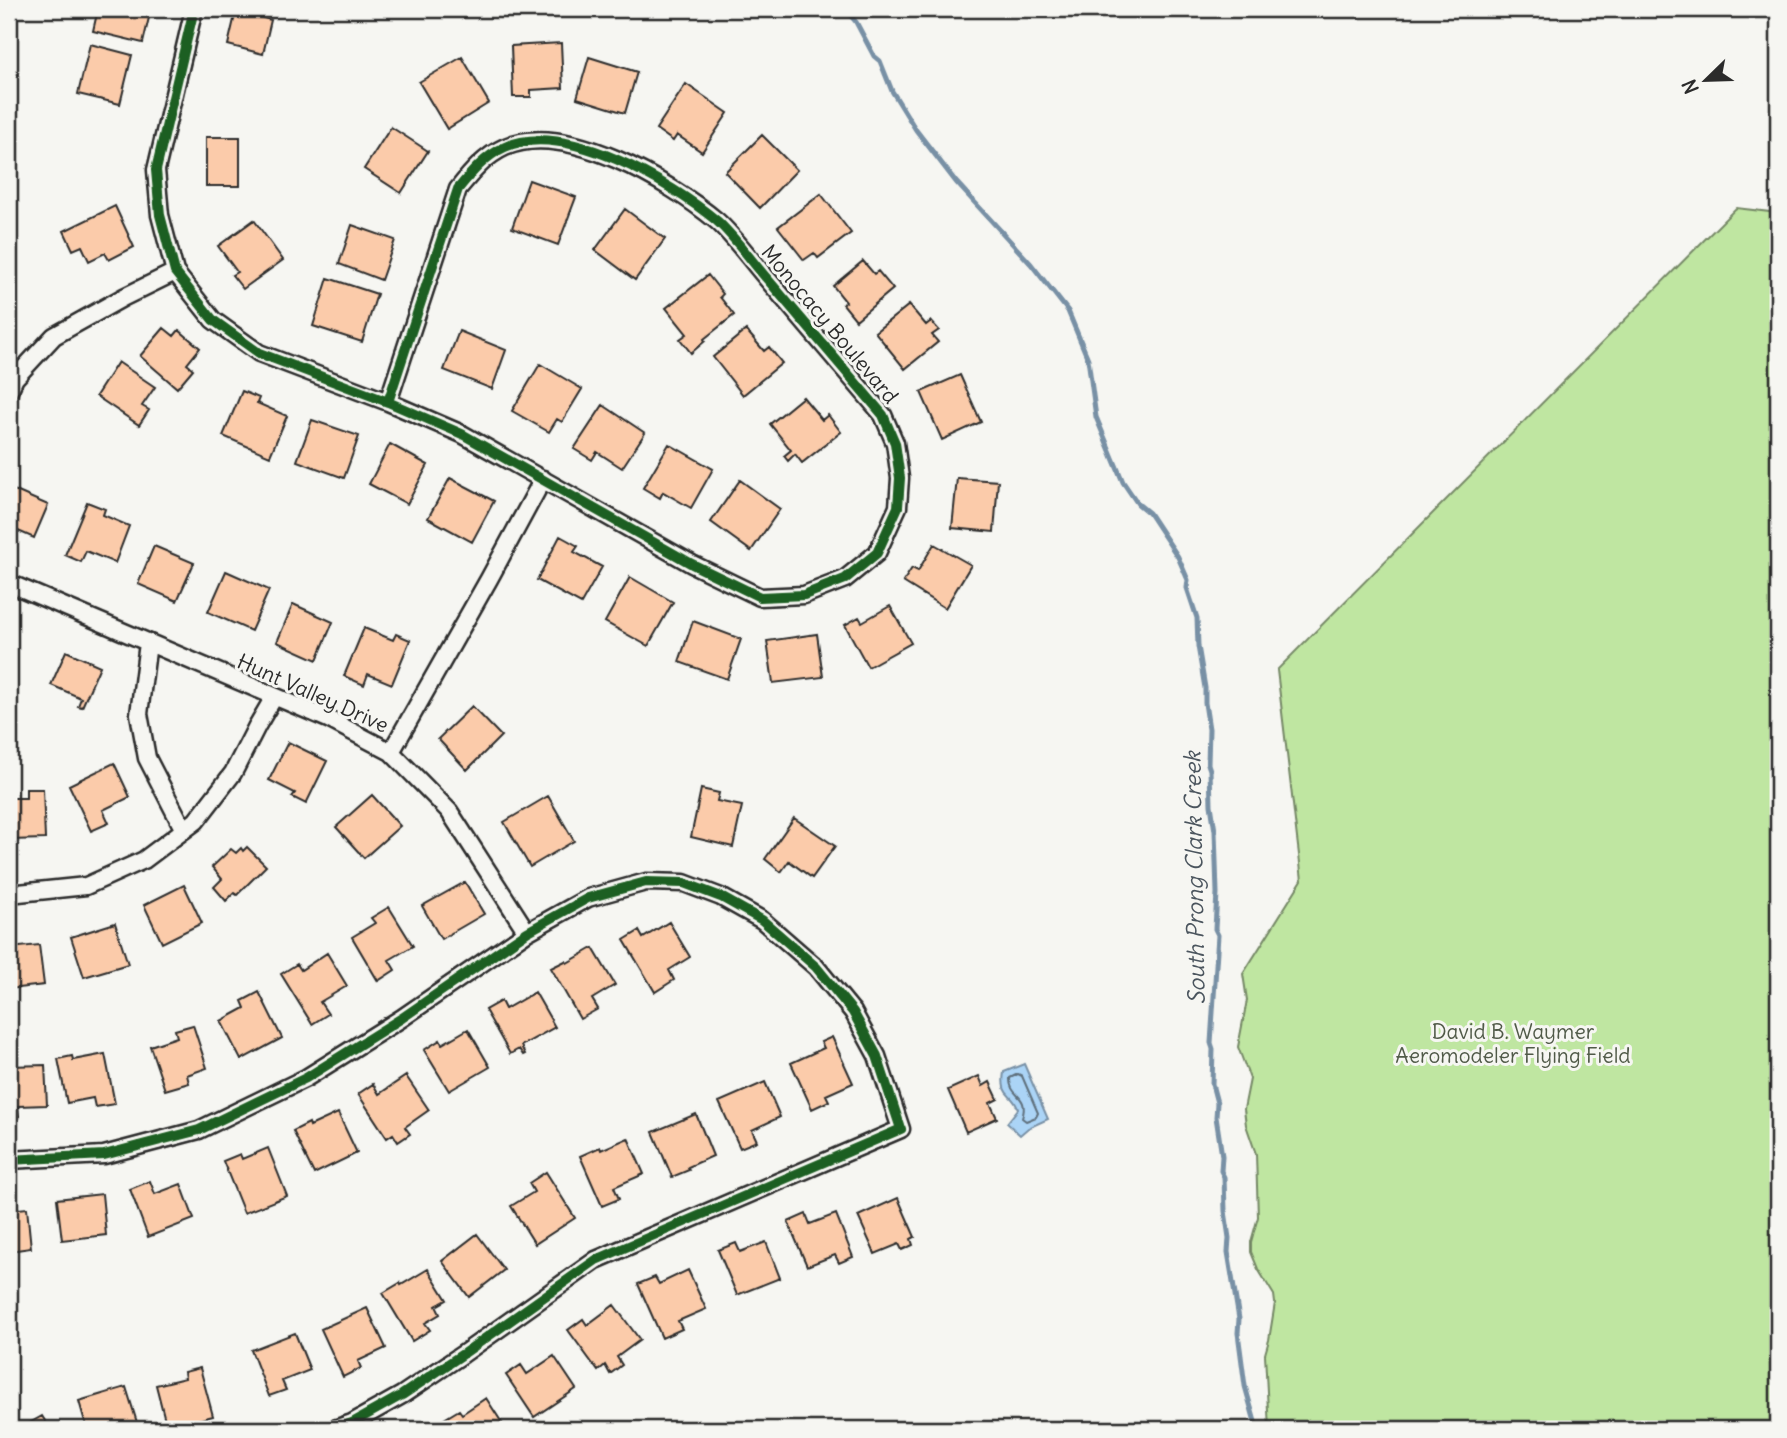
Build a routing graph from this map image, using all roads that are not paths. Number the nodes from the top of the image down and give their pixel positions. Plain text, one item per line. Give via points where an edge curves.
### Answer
1 (194, 9) edge
2 (175, 272) junction
3 (9, 391) edge
4 (388, 402) junction
5 (542, 479) junction
6 (9, 583) edge
7 (148, 643) junction
8 (274, 697) junction
9 (391, 751) junction
10 (184, 831) junction
11 (9, 894) edge
12 (527, 932) junction
13 (9, 1160) edge
14 (334, 1429) edge

1 - 2 street, Monocacy Boulevard via 156,170 160,215
2 - 3 street via 54,336 15,378
2 - 4 street, Monocacy Boulevard via 214,320 259,353
4 - 5 street, Monocacy Boulevard via 461,434
4 - 5 street, Monocacy Boulevard via 458,189 477,166 505,147 535,140 575,145 646,173 719,223 883,415 895,443 901,478 898,507 877,552 845,579 804,595 760,597
5 - 9 street
6 - 7 street, Hunt Valley Drive
7 - 8 street, Hunt Valley Drive
7 - 10 street via 139,714 147,758
8 - 9 street, Hunt Valley Drive
8 - 10 street via 233,773
9 - 12 street, Hunt Valley Drive via 449,811
10 - 11 street via 144,860 86,886
12 - 13 street via 306,1078 199,1130 104,1155
12 - 14 street via 588,898 646,881 684,883 721,897 762,920 816,967 853,1012 877,1056 901,1129 596,1260 402,1395

